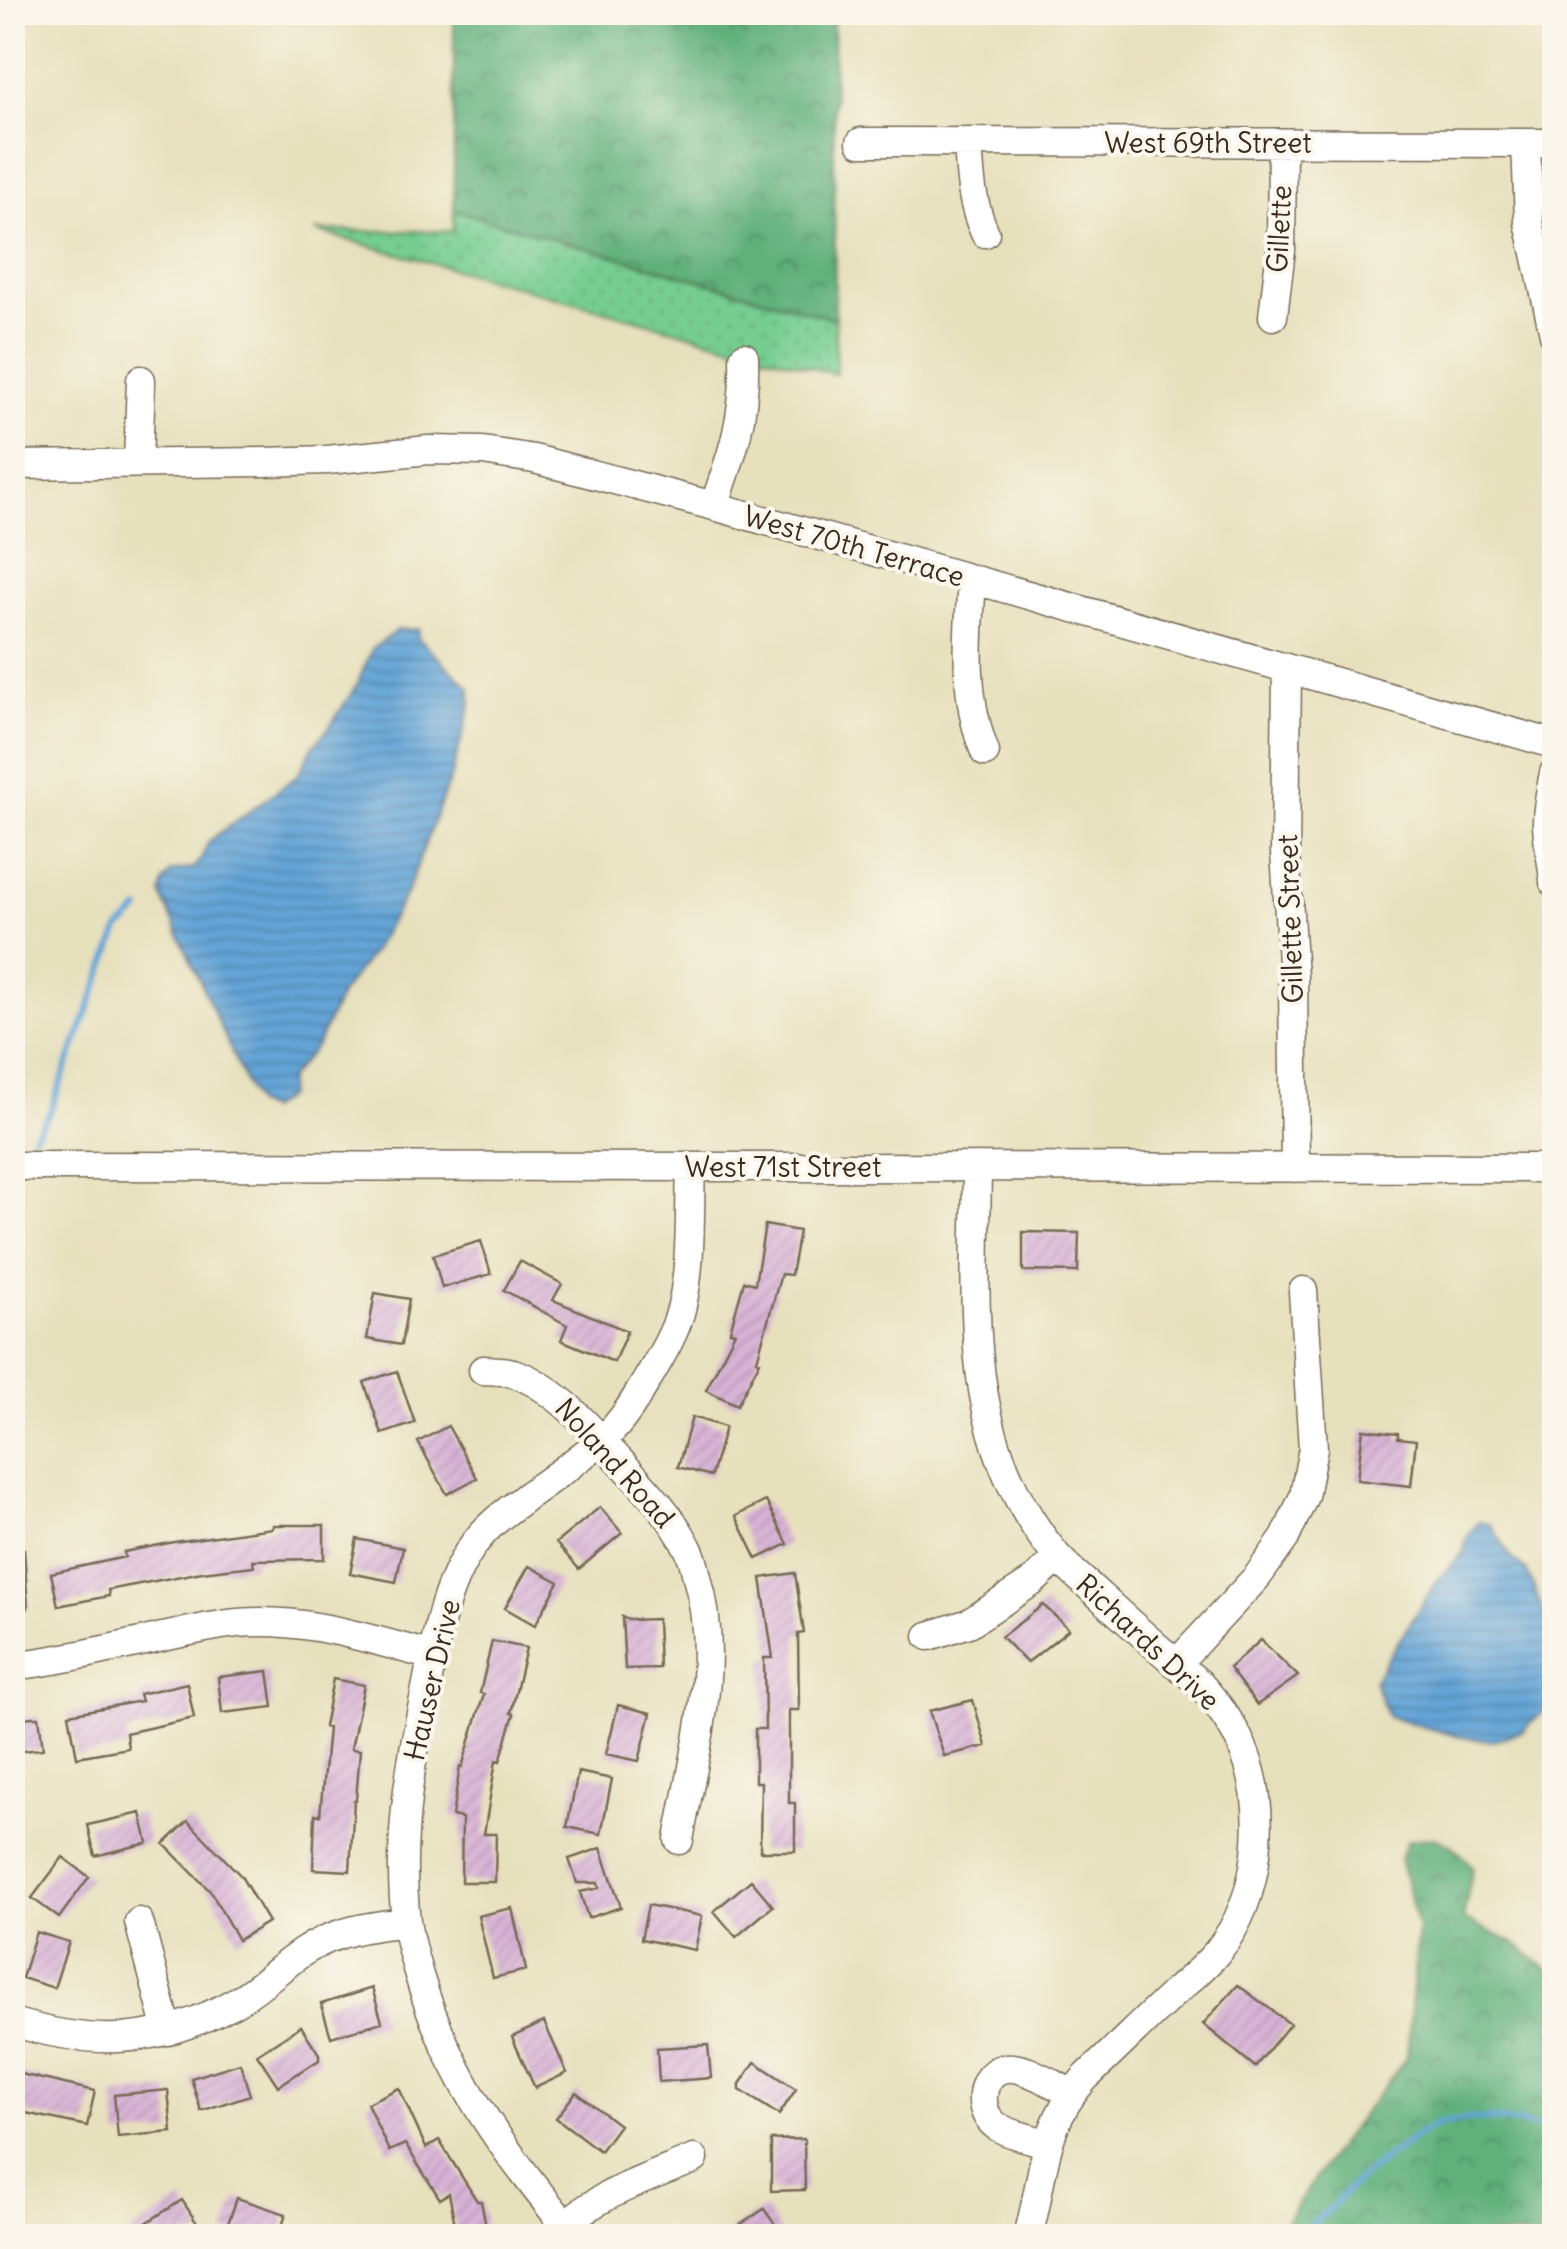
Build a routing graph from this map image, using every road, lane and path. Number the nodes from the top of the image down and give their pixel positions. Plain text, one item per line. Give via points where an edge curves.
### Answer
1 (860, 142) dead end
2 (968, 142) junction
3 (1282, 143) junction
4 (1526, 143) junction
5 (1554, 143) edge
6 (986, 233) dead end
7 (1273, 316) dead end
8 (1554, 334) edge
9 (744, 358) dead end
10 (141, 380) dead end
11 (138, 462) junction
12 (12, 465) edge
13 (714, 506) junction
14 (972, 580) junction
15 (1287, 669) junction
16 (1554, 744) edge
17 (985, 752) dead end
18 (1554, 773) edge
19 (1554, 882) edge
20 (12, 1166) edge
21 (692, 1167) junction
22 (978, 1167) junction
23 (1295, 1168) junction
24 (1554, 1168) edge
25 (1303, 1292) dead end
26 (483, 1370) dead end
27 (602, 1441) junction
28 (1058, 1558) junction
29 (929, 1636) dead end
30 (433, 1656) junction
31 (1176, 1664) junction
32 (12, 1666) edge
33 (678, 1840) dead end
34 (140, 1922) dead end
35 (406, 1922) junction
36 (12, 2022) edge
37 (168, 2031) junction
38 (1071, 2094) junction
39 (1048, 2144) junction
40 (694, 2159) dead end
41 (561, 2231) edge
42 (1028, 2236) edge

1 - 2 street, West 69th Street
2 - 3 street, West 69th Street
2 - 6 street via 971,192
3 - 4 street, West 69th Street
3 - 7 street, Gillette
4 - 5 street, West 69th Street
4 - 8 street via 1530,222
9 - 13 street via 742,416
10 - 11 street
11 - 12 street, West 70th Terrace
11 - 13 street, West 70th Terrace via 483,451
13 - 14 street, West 70th Terrace
14 - 15 street, West 70th Terrace
14 - 17 street via 968,670
15 - 16 street, West 70th Terrace
15 - 23 street, Gillette Street
18 - 19 street via 1546,828
20 - 21 street, West 71st Street
21 - 22 street, West 71st Street
21 - 27 street, Hauser Drive via 676,1324 626,1414
22 - 23 street, West 71st Street
22 - 28 street, Richards Drive via 976,1346 982,1392 1014,1492
23 - 24 street, West 71st Street
25 - 31 street via 1313,1448 1304,1496 1257,1577
26 - 27 street, Noland Road via 512,1372 548,1390
27 - 30 street, Hauser Drive via 484,1531 457,1573
27 - 33 street, Noland Road via 690,1550 705,1604 702,1709
28 - 29 street via 968,1623
28 - 31 street, Richards Drive
30 - 32 street via 269,1622 203,1628
30 - 35 street, Hauser Drive via 407,1796
31 - 38 street, Richards Drive via 1215,1700 1244,1748 1257,1820 1250,1888 1216,1953
34 - 37 street
35 - 37 street via 366,1926 317,1943 236,2002
35 - 41 street, Hauser Drive via 430,2014 470,2096
36 - 37 street via 95,2038
38 - 39 street, Richards Drive
38 - 39 street via 1016,2068 995,2074 983,2090 984,2110 994,2124
39 - 42 street, Richards Drive
40 - 41 street via 587,2208

